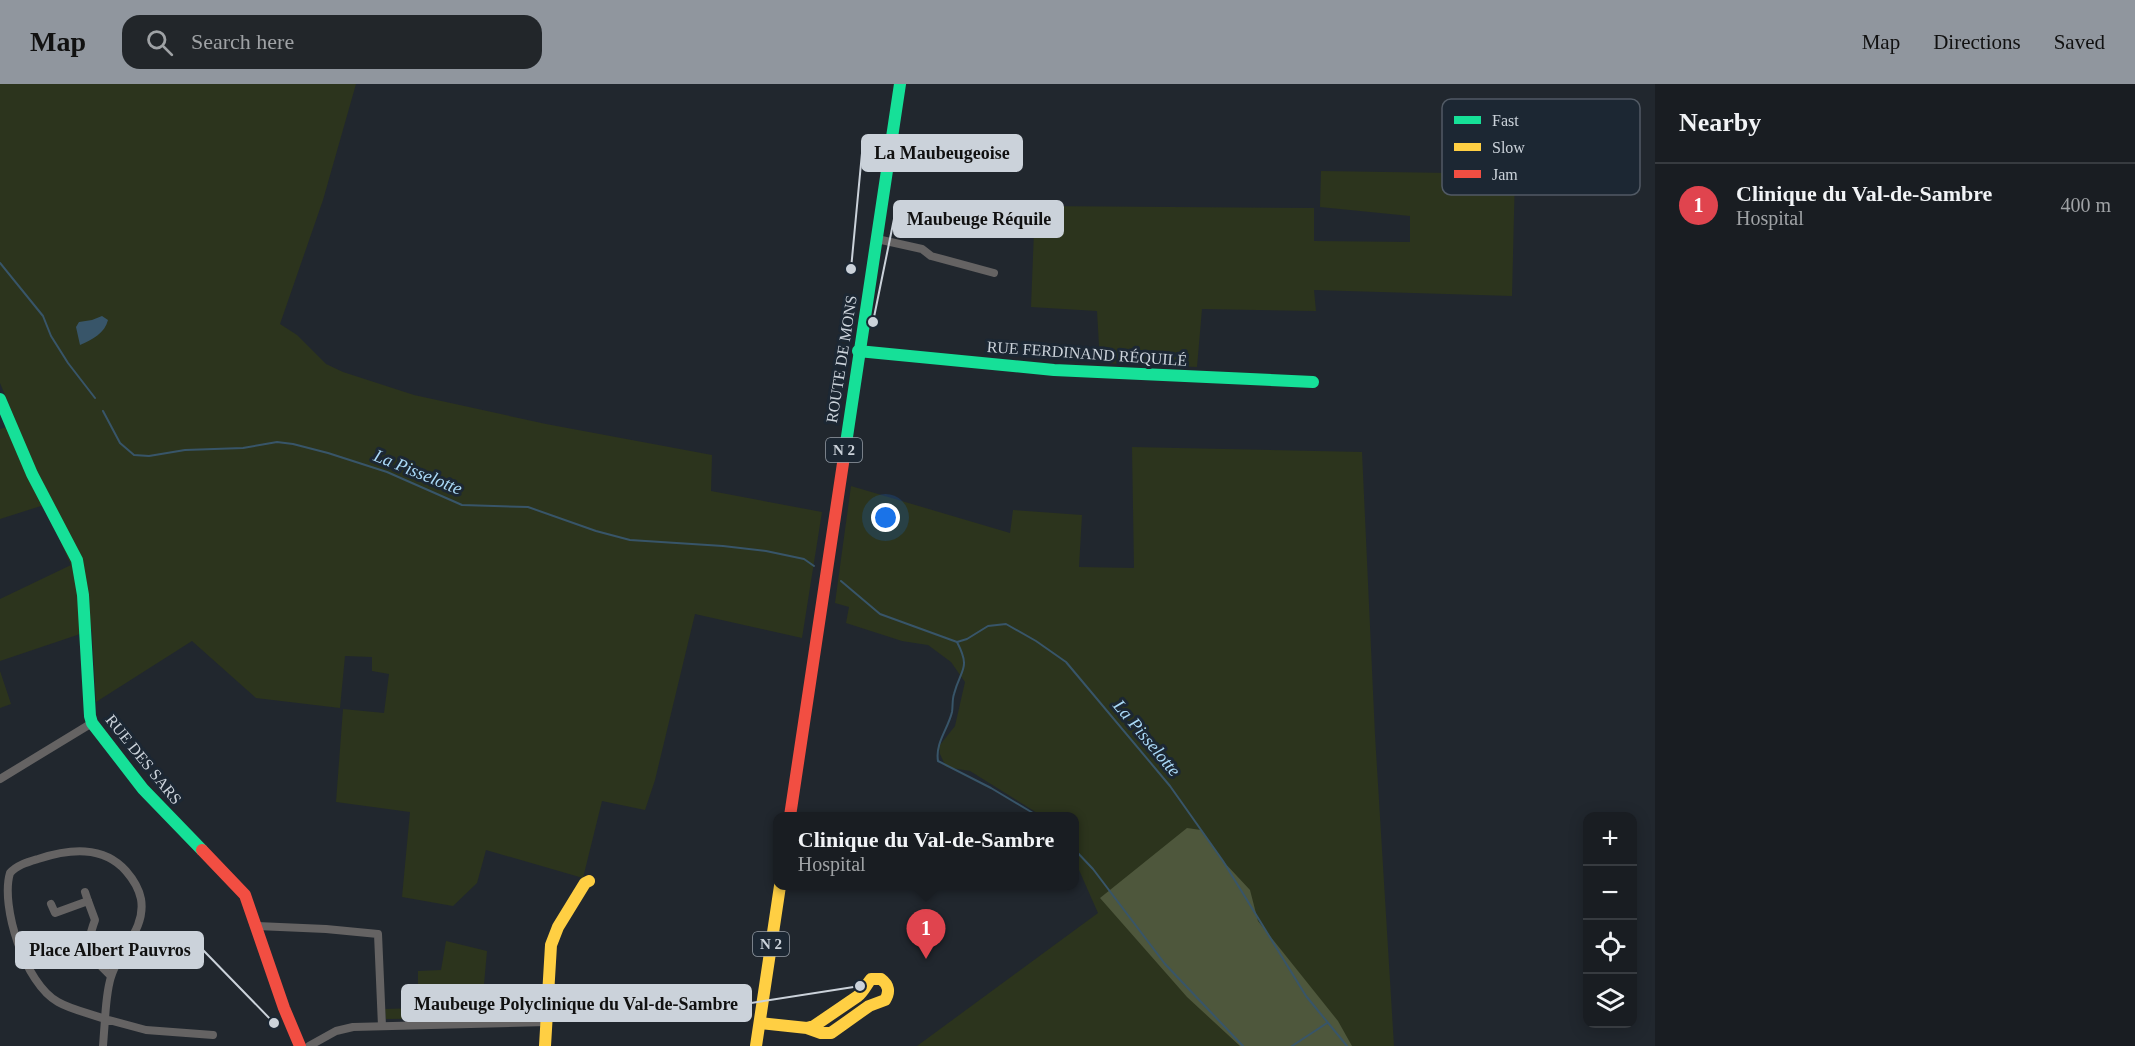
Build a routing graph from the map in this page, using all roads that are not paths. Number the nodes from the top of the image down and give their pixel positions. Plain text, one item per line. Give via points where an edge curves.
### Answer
1 (900, 84) edge
2 (877, 239) junction
3 (994, 273) dead end
4 (858, 351) junction
5 (1313, 382) dead end
6 (0, 399) edge
7 (92, 723) junction
8 (0, 779) edge
9 (791, 812) edge
10 (589, 881) dead end
11 (779, 890) edge
12 (85, 892) dead end
13 (88, 901) junction
14 (54, 913) dead end
15 (257, 926) junction
16 (111, 976) junction
17 (864, 991) junction
18 (762, 1003) junction
19 (876, 1004) junction
20 (105, 1018) junction
21 (547, 1022) junction
22 (760, 1023) junction
23 (778, 1024) junction
24 (382, 1026) junction
25 (807, 1028) junction
26 (213, 1035) dead end
27 (103, 1046) edge
28 (300, 1046) edge
29 (309, 1046) edge
30 (545, 1046) edge
31 (756, 1046) edge

1 - 2 street, ROUTE DE MONS / N 2
2 - 3 street
2 - 4 street, ROUTE DE MONS / N 2
4 - 5 street, RUE FERDINAND RÉQUILÉ via 1054,369
4 - 9 street, ROUTE DE MONS / N 2
6 - 7 street, RUE DES SARS via 32,474 77,560
7 - 8 street
7 - 15 street, RUE DES SARS via 143,789 245,895
10 - 21 street via 571,904 551,945
11 - 18 street, N 2
12 - 13 street
13 - 14 street
13 - 16 street via 95,920 89,948
15 - 24 street via 378,934
15 - 28 street, RUE DES SARS
16 - 20 street
16 - 20 street via 141,914 141,897 122,866 98,853 73,851 31,861 10,873 2,892 2,909 7,935 19,961 36,984 57,1002
17 - 19 street via 867,1000
17 - 19 street via 871,979 886,982 888,996
17 - 25 street
18 - 22 street, N 2
18 - 23 street
19 - 25 street via 831,1033
20 - 26 street via 146,1030
20 - 27 street
21 - 24 street
21 - 30 street
22 - 23 street
22 - 31 street, N 2
23 - 25 street
24 - 29 street via 354,1026

